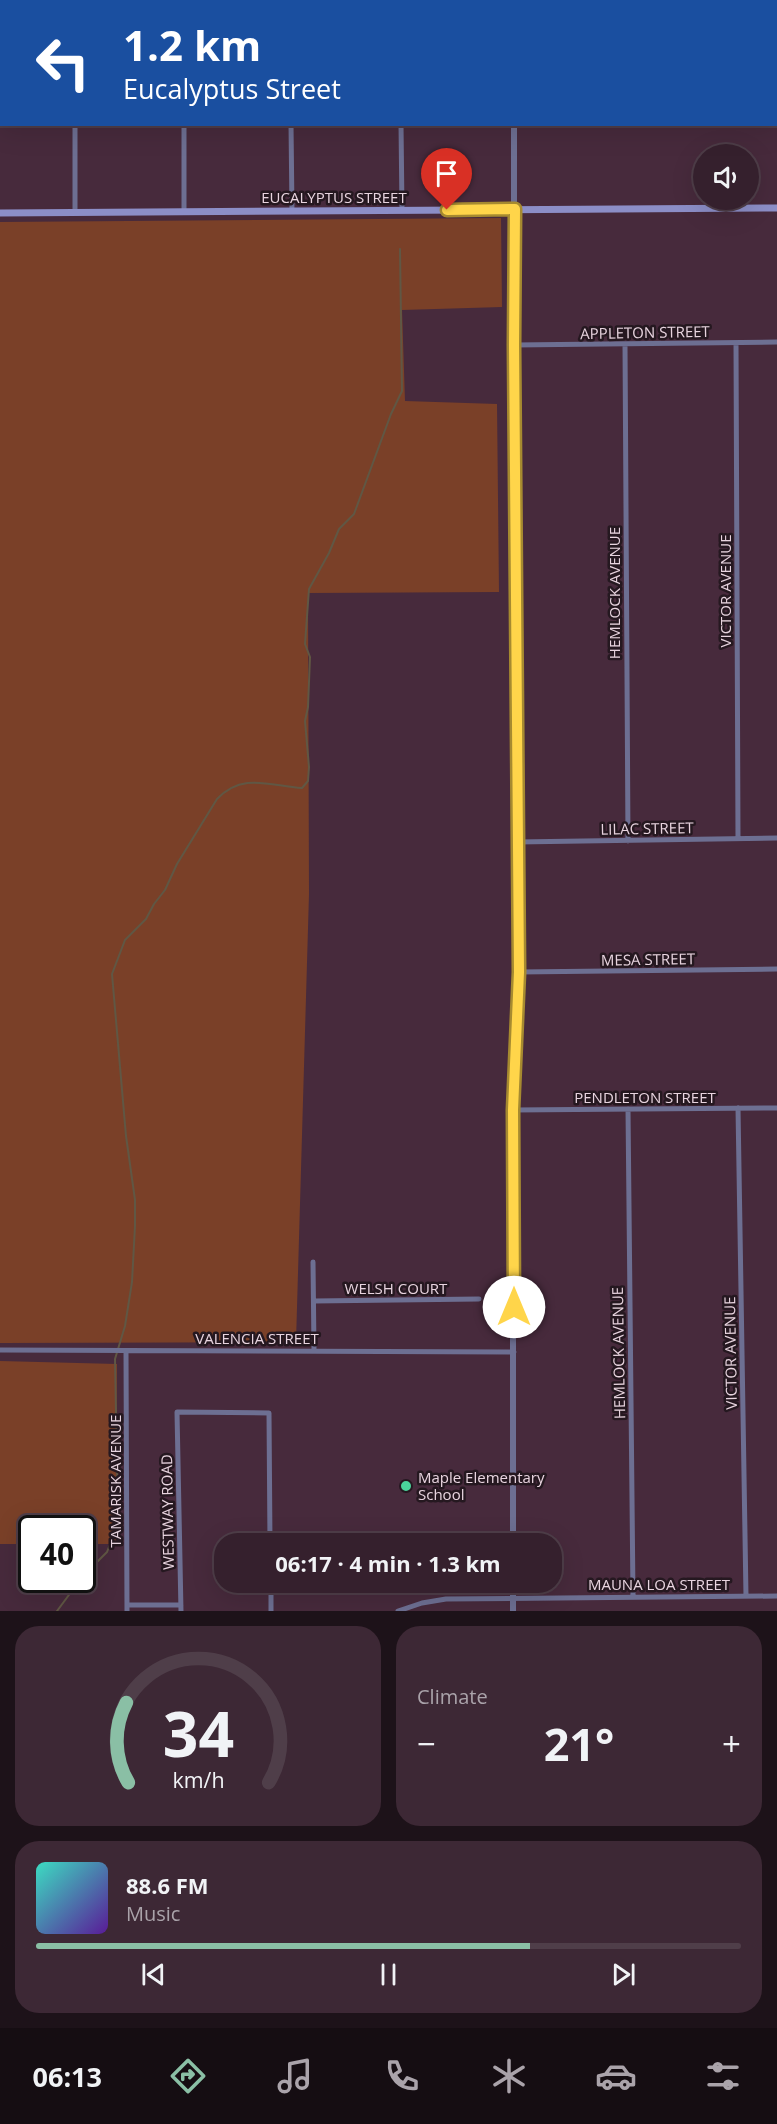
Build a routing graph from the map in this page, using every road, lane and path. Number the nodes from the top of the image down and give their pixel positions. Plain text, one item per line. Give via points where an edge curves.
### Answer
1 (75, 126) edge
2 (184, 126) edge
3 (291, 126) edge
4 (401, 126) edge
5 (514, 126) edge
6 (777, 208) edge
7 (515, 209) junction
8 (402, 210) junction
9 (292, 211) junction
10 (75, 212) junction
11 (184, 212) junction
12 (0, 213) edge
13 (777, 342) edge
14 (735, 343) junction
15 (625, 344) junction
16 (514, 345) junction
17 (738, 838) junction
18 (777, 838) edge
19 (628, 841) junction
20 (517, 842) junction
21 (777, 969) edge
22 (519, 972) junction
23 (738, 1108) junction
24 (777, 1108) edge
25 (628, 1109) junction
26 (513, 1110) junction
27 (313, 1262) dead end
28 (479, 1299) dead end
29 (314, 1300) junction
30 (0, 1350) edge
31 (314, 1350) junction
32 (126, 1351) junction
33 (514, 1352) junction
34 (270, 1533) edge
35 (513, 1533) edge
36 (271, 1593) edge
37 (513, 1593) edge
38 (633, 1596) junction
39 (746, 1596) junction
40 (777, 1596) edge
41 (513, 1597) junction
42 (127, 1608) edge
43 (181, 1608) edge
44 (271, 1611) edge
45 (398, 1611) edge
46 (513, 1611) edge

1 - 10 street
2 - 11 street
3 - 9 street
4 - 8 street
5 - 7 street
6 - 7 main road, EUCALYPTUS STREET
7 - 8 main road, EUCALYPTUS STREET
7 - 16 street
8 - 9 main road, EUCALYPTUS STREET
9 - 11 main road, EUCALYPTUS STREET
10 - 11 main road, EUCALYPTUS STREET
10 - 12 main road, EUCALYPTUS STREET
13 - 14 street, APPLETON STREET
14 - 15 street, APPLETON STREET
14 - 17 street, VICTOR AVENUE
15 - 16 street, APPLETON STREET
15 - 19 street, HEMLOCK AVENUE
16 - 20 street
17 - 18 street, LILAC STREET
17 - 19 street, LILAC STREET
19 - 20 street, LILAC STREET
20 - 22 street
21 - 22 street, MESA STREET
22 - 26 street
23 - 24 street, PENDLETON STREET
23 - 25 street, PENDLETON STREET
23 - 39 street, VICTOR AVENUE
25 - 26 street, PENDLETON STREET
25 - 38 street, HEMLOCK AVENUE
26 - 33 street
27 - 29 street
28 - 29 street, WELSH COURT
29 - 31 street
30 - 32 street, VALENCIA STREET
31 - 32 street, VALENCIA STREET
31 - 33 street, VALENCIA STREET
32 - 42 street, TAMARISK AVENUE
33 - 35 street
34 - 43 street, WESTWAY ROAD via 269,1413 177,1412
36 - 44 street
37 - 41 street
38 - 39 street, MAUNA LOA STREET
38 - 41 street, MAUNA LOA STREET
39 - 40 street, MAUNA LOA STREET
41 - 45 street, MAUNA LOA STREET via 446,1599
41 - 46 street
42 - 43 street

